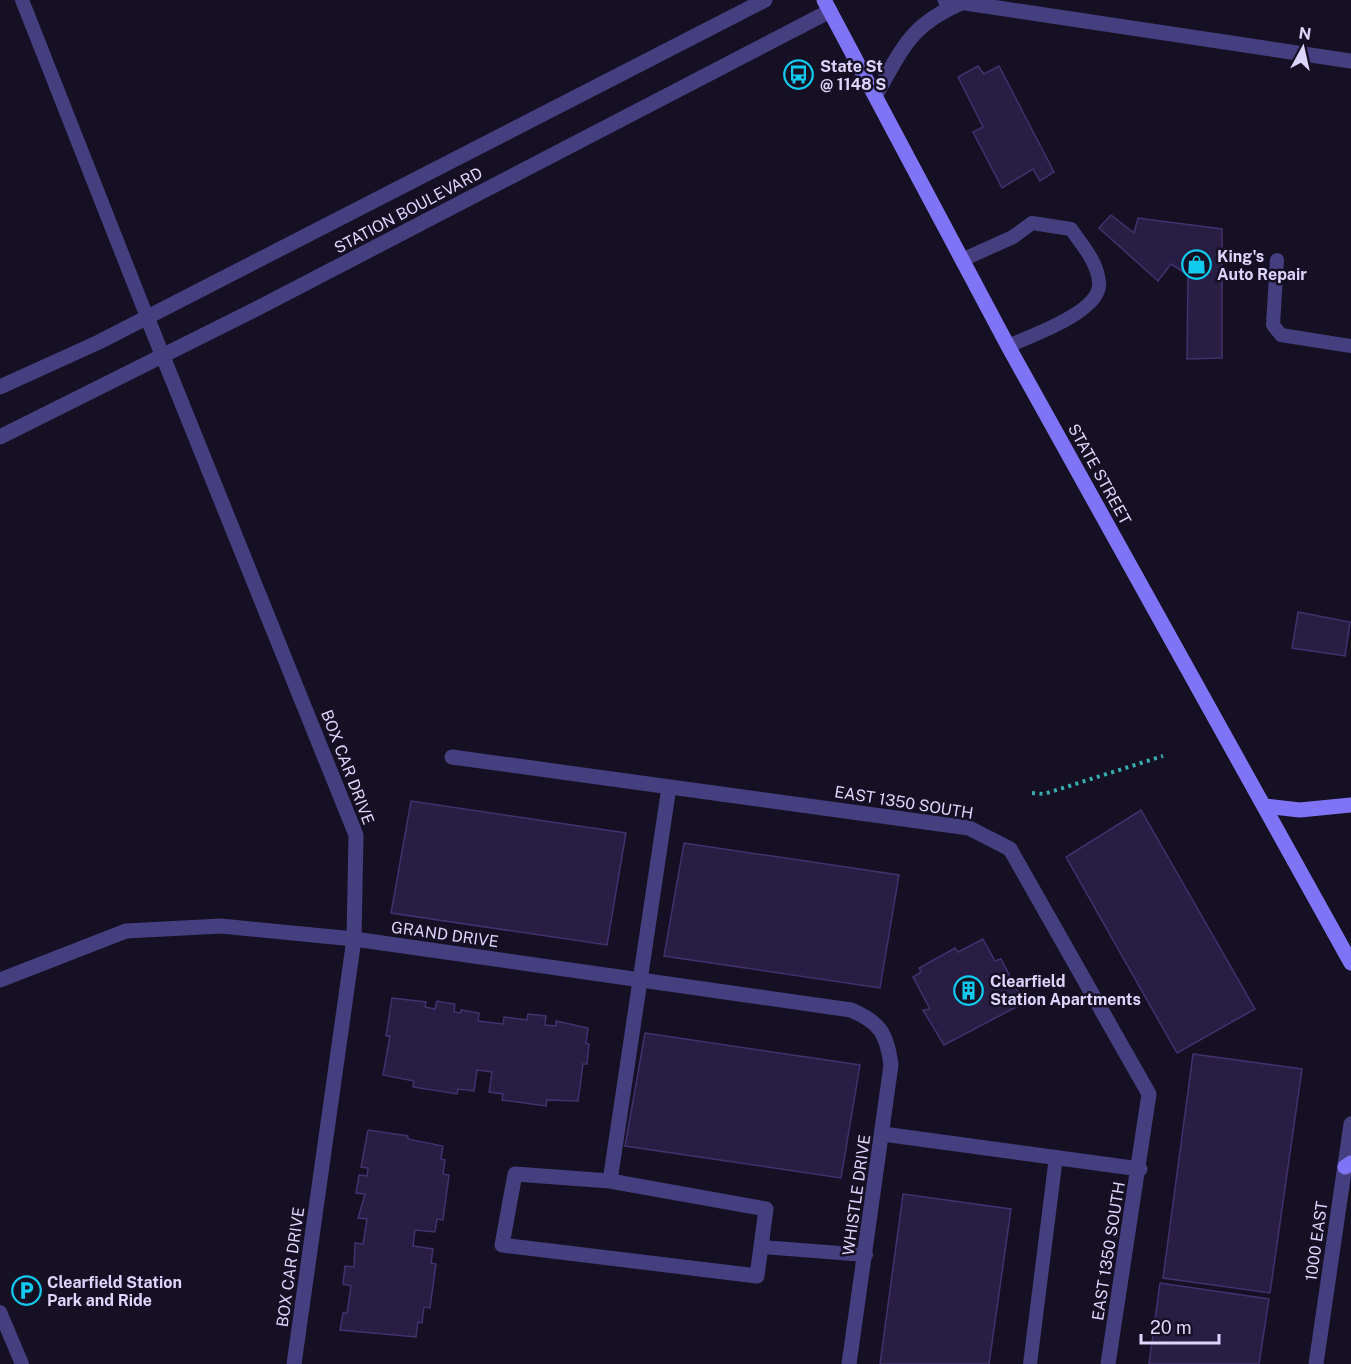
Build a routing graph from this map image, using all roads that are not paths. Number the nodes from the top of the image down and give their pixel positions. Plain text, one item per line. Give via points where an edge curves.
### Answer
1 (22, 0) edge
2 (765, 0) edge
3 (945, 0) edge
4 (961, 3) junction
5 (827, 6) edge
6 (1351, 61) edge
7 (875, 96) junction
8 (962, 260) junction
9 (1277, 260) dead end
10 (147, 317) junction
11 (1008, 346) junction
12 (1351, 346) edge
13 (161, 355) junction
14 (0, 387) edge
15 (0, 437) edge
16 (452, 757) dead end
17 (669, 787) junction
18 (1351, 805) edge
19 (1264, 806) junction
20 (354, 939) junction
21 (1351, 963) edge
22 (0, 980) edge
23 (642, 980) junction
24 (883, 1033) joint
25 (1351, 1124) edge
26 (883, 1134) junction
27 (1056, 1157) junction
28 (1348, 1165) edge
29 (1140, 1169) junction
30 (610, 1181) junction
31 (761, 1247) junction
32 (866, 1255) junction
33 (0, 1312) edge
34 (22, 1364) edge
35 (294, 1364) edge
36 (849, 1364) edge
37 (1030, 1364) edge
38 (1108, 1364) edge
39 (1316, 1364) edge

1 - 10 lane
2 - 10 street, STATION BOULEVARD
3 - 4 street
4 - 6 street
4 - 7 street via 933,15 915,30
5 - 7 main road, STATE STREET
5 - 13 street, STATION BOULEVARD via 258,308
7 - 8 main road, STATE STREET
8 - 11 main road, STATE STREET
8 - 11 lane via 1013,237 1032,223 1071,229 1092,257 1100,284 1094,301 1060,323
9 - 12 lane via 1273,325 1281,335
10 - 13 street, BOX CAR DRIVE
10 - 14 street, STATION BOULEVARD
11 - 19 main road, STATE STREET
13 - 15 street, STATION BOULEVARD
13 - 20 street, BOX CAR DRIVE via 356,835
16 - 17 street, EAST 1350 SOUTH
17 - 23 street
17 - 29 street, EAST 1350 SOUTH via 969,828 1010,849 1149,1094
18 - 19 main road via 1300,810
19 - 21 main road, STATE STREET
20 - 22 street, GRAND DRIVE via 221,926 126,931
20 - 23 street, GRAND DRIVE
20 - 35 street, BOX CAR DRIVE
23 - 24 street, GRAND DRIVE via 851,1011 870,1017
23 - 30 street
24 - 26 street, WHISTLE DRIVE via 891,1065
25 - 28 street, 1000 EAST
26 - 27 street
26 - 32 street, WHISTLE DRIVE
27 - 29 street
27 - 37 lane
28 - 39 street, 1000 EAST
29 - 38 street, EAST 1350 SOUTH
30 - 31 street via 766,1209
30 - 31 street via 515,1174 502,1245 757,1276
31 - 32 lane
32 - 36 street, WHISTLE DRIVE
33 - 34 lane

